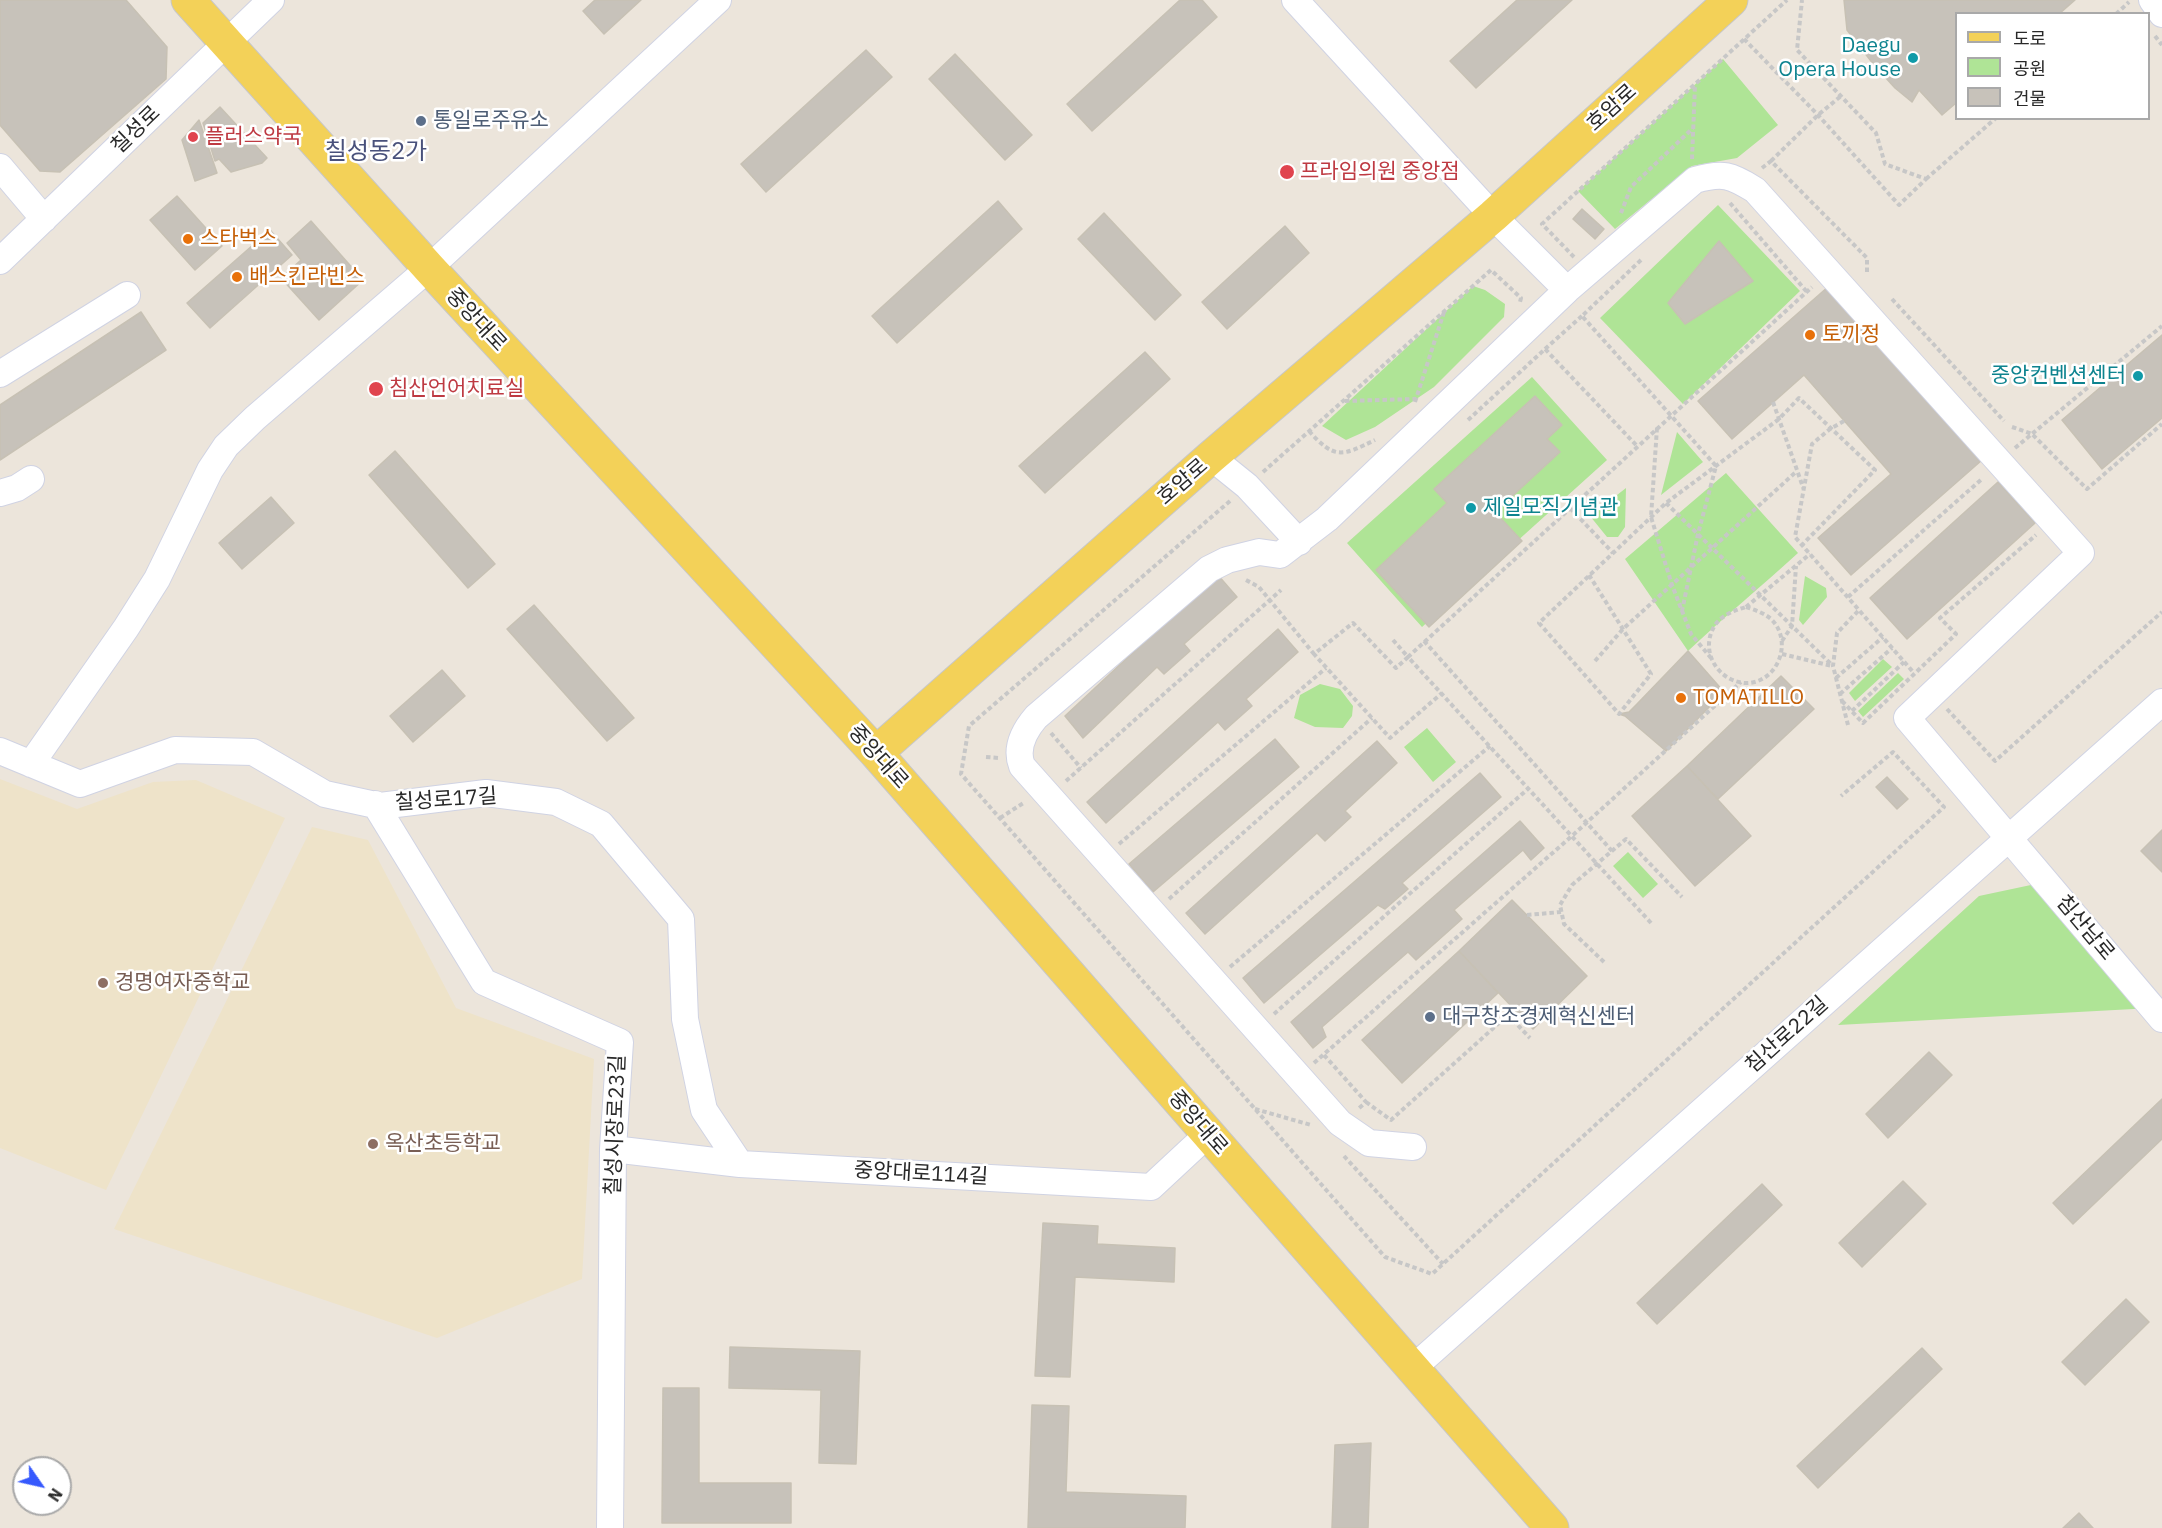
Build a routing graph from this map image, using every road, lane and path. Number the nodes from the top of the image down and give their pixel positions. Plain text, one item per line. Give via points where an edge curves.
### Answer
1 (188, 0) edge
2 (271, 0) edge
3 (718, 0) edge
4 (1295, 0) edge
5 (1731, 0) edge
6 (1787, 0) edge
7 (1802, 0) edge
8 (2141, 1) edge
9 (2120, 12) edge
10 (2162, 14) edge
11 (1744, 39) junction
12 (226, 43) junction
13 (1695, 85) junction
14 (1840, 96) junction
15 (1818, 114) junction
16 (1994, 120) edge
17 (1693, 128) junction
18 (1771, 161) junction
19 (1692, 166) dead end
20 (0, 167) edge
21 (1759, 170) dead end
22 (1926, 179) junction
23 (1723, 200) dead end
24 (1493, 216) junction
25 (44, 219) junction
26 (1618, 221) dead end
27 (1574, 258) dead end
28 (1642, 259) dead end
29 (0, 261) edge
30 (429, 268) junction
31 (1867, 274) dead end
32 (1818, 281) dead end
33 (1567, 290) junction
34 (1807, 291) junction
35 (127, 295) dead end
36 (1892, 298) dead end
37 (1519, 309) dead end
38 (1444, 311) junction
39 (1582, 316) junction
40 (2162, 326) edge
41 (1545, 349) junction
42 (0, 374) edge
43 (1416, 399) junction
44 (1344, 401) junction
45 (1773, 402) dead end
46 (1413, 409) dead end
47 (1671, 415) junction
48 (1779, 419) junction
49 (1844, 421) dead end
50 (2004, 421) dead end
51 (2162, 424) edge
52 (1460, 427) dead end
53 (2012, 427) dead end
54 (1657, 428) junction
55 (1830, 429) junction
56 (1309, 431) junction
57 (2032, 434) junction
58 (1384, 435) dead end
59 (1637, 446) junction
60 (2008, 454) dead end
61 (1211, 457) junction
62 (1716, 466) junction
63 (1797, 471) junction
64 (1984, 477) dead end
65 (31, 479) dead end
66 (1247, 486) junction
67 (1804, 490) junction
68 (0, 493) edge
69 (1666, 503) junction
70 (1570, 508) junction
71 (1651, 517) junction
72 (1698, 534) junction
73 (2037, 534) dead end
74 (1299, 542) junction
75 (1802, 545) junction
76 (1613, 553) junction
77 (1810, 554) junction
78 (1218, 564) junction
79 (1796, 565) junction
80 (1690, 569) junction
81 (1589, 575) junction
82 (1671, 585) junction
83 (1281, 590) dead end
84 (1760, 595) junction
85 (1848, 597) junction
86 (1269, 599) junction
87 (1746, 607) junction
88 (1859, 610) junction
89 (1682, 611) junction
90 (2162, 612) edge
91 (1791, 626) junction
92 (1623, 629) junction
93 (1883, 637) junction
94 (1393, 640) dead end
95 (1424, 641) junction
96 (1782, 641) junction
97 (1892, 648) junction
98 (1314, 654) junction
99 (1782, 654) junction
100 (1408, 657) junction
101 (1711, 658) junction
102 (1595, 661) dead end
103 (1904, 662) junction
104 (1833, 666) junction
105 (1326, 668) junction
106 (1914, 673) junction
107 (1836, 678) junction
108 (1741, 682) junction
109 (1442, 693) junction
110 (1840, 694) junction
111 (1842, 701) junction
112 (2162, 702) edge
113 (1945, 707) dead end
114 (1852, 711) junction
115 (1036, 717) junction
116 (1372, 718) junction
117 (1848, 725) dead end
118 (1490, 746) junction
119 (0, 751) edge
120 (876, 753) junction
121 (31, 764) junction
122 (1081, 768) junction
123 (1529, 788) junction
124 (1841, 796) dead end
125 (1049, 797) junction
126 (375, 804) junction
127 (1587, 822) junction
128 (1573, 835) junction
129 (2008, 838) junction
130 (1612, 851) junction
131 (1103, 857) junction
132 (1598, 863) junction
133 (1682, 897) dead end
134 (1562, 912) junction
135 (1153, 913) junction
136 (1527, 915) dead end
137 (1652, 923) dead end
138 (1604, 963) dead end
139 (1213, 982) junction
140 (2162, 1019) edge
141 (1256, 1030) junction
142 (1530, 1038) dead end
143 (1299, 1077) junction
144 (1366, 1102) dead end
145 (1255, 1109) junction
146 (1317, 1126) dead end
147 (1208, 1134) junction
148 (1413, 1147) dead end
149 (614, 1149) junction
150 (740, 1164) junction
151 (1412, 1369) junction
152 (610, 1528) edge
153 (1552, 1528) edge

1 - 12 main road, 중앙대로
2 - 12 street, 칠성로
3 - 30 street
4 - 24 street
5 - 24 main road, 호암로
6 - 11 path
7 - 14 path via 1797,50
8 - 9 path
8 - 10 street
11 - 13 path
11 - 15 path
12 - 25 street, 칠성로
12 - 30 main road, 중앙대로
13 - 17 path
13 - 27 path via 1542,224
14 - 15 path
14 - 22 path via 1876,133 1885,164
15 - 18 path
15 - 22 path via 1899,205
16 - 22 path
17 - 19 path
17 - 26 path via 1631,187
18 - 21 path
18 - 31 path via 1867,258
20 - 25 street
23 - 34 path via 1730,203
24 - 33 street
24 - 61 main road, 호암로
25 - 29 street, 칠성로
28 - 39 path
30 - 120 main road, 중앙대로
30 - 121 street via 226,446 210,470 157,579
32 - 34 path
33 - 74 street
33 - 129 street, 침산남로 via 1695,180 1711,175 1734,177 1755,190 2081,553 1907,718
34 - 47 path
35 - 42 street
36 - 50 path
37 - 38 path via 1521,298 1491,270
38 - 43 path
38 - 44 path
39 - 41 path
39 - 47 path
40 - 57 path
41 - 52 path
41 - 59 path
43 - 44 path
43 - 46 path
44 - 56 path
45 - 48 path
47 - 54 path
47 - 62 path
48 - 55 path via 1799,398
48 - 62 path
48 - 63 path
49 - 55 path
51 - 57 path via 2087,489
53 - 57 path
54 - 59 path
54 - 71 path
55 - 67 path via 1812,444
55 - 75 path via 1875,470
56 - 58 path via 1334,452 1348,453
56 - 66 path
57 - 60 path
59 - 70 path
61 - 66 street
61 - 120 main road, 호암로
62 - 69 path
62 - 72 path
63 - 67 path
63 - 80 path
64 - 85 path
65 - 68 street
66 - 74 street
66 - 145 path via 969,726 961,774
67 - 75 path via 1795,537
69 - 71 path
69 - 72 path
70 - 76 path
70 - 95 path
71 - 76 path
71 - 82 path
72 - 80 path
72 - 84 path
73 - 106 path via 1940,618 1956,634
74 - 78 street via 1280,555 1259,552
75 - 77 path
76 - 81 path
77 - 79 path
77 - 85 path
78 - 86 path via 1258,587
78 - 115 street
79 - 84 path
79 - 91 path
80 - 82 path
80 - 89 path
81 - 92 path
81 - 92 path via 1539,623 1619,714 1651,674
82 - 89 path
82 - 92 path
83 - 86 path
84 - 87 path
84 - 91 path
85 - 88 path
86 - 98 path
86 - 122 path
87 - 96 path via 1771,619
87 - 101 path via 1724,616 1716,624 1710,635
88 - 93 path
88 - 104 path via 1838,633
89 - 101 path via 1691,634
90 - 113 path via 1995,761
91 - 96 path
91 - 104 path
92 - 102 path
93 - 97 path
93 - 107 path
94 - 100 path
95 - 100 path
95 - 127 path
96 - 99 path
97 - 103 path
97 - 110 path
98 - 100 path via 1353,623 1396,668
98 - 105 path
99 - 104 path
99 - 108 path via 1768,675 1758,681
100 - 109 path
101 - 108 path via 1725,676
103 - 106 path
103 - 114 path
104 - 107 path
105 - 116 path
105 - 131 path
106 - 114 path via 1863,723
107 - 110 path
108 - 127 path
109 - 116 path via 1390,738
109 - 118 path
110 - 111 path
111 - 114 path
111 - 117 path
112 - 129 street, 침산로22길
115 - 122 path
115 - 125 street via 1025,729 1018,756
116 - 135 path
118 - 123 path
118 - 139 path
119 - 121 street, 칠성로17길
120 - 147 main road, 중앙대로
121 - 126 street, 칠성로17길 via 80,784 175,750 253,752 325,794
122 - 125 path
123 - 128 path
123 - 141 path
124 - 145 path via 1893,752 1944,807 1432,1274 1384,1257
125 - 131 street
126 - 149 street, 칠성시장로23길 via 484,982 620,1042
126 - 150 street, 칠성로17길 via 486,793 556,802 602,824 681,919 685,1019 704,1110
127 - 128 path
127 - 130 path
128 - 132 path
128 - 143 path
129 - 140 street, 침산남로
129 - 151 street, 침산로22길
130 - 132 path
130 - 133 path via 1626,839
131 - 135 street
132 - 134 path via 1572,885 1560,905
132 - 137 path
134 - 136 path
134 - 138 path via 1564,924
135 - 139 street
139 - 141 street
141 - 143 street
142 - 144 path via 1508,1015 1391,1120
143 - 148 street via 1340,1123 1369,1143
145 - 146 path
147 - 150 street, 중앙대로114길 via 1151,1187
147 - 151 main road, 중앙대로
149 - 150 street, 중앙대로114길
149 - 152 street, 칠성시장로23길
151 - 153 main road, 중앙대로

